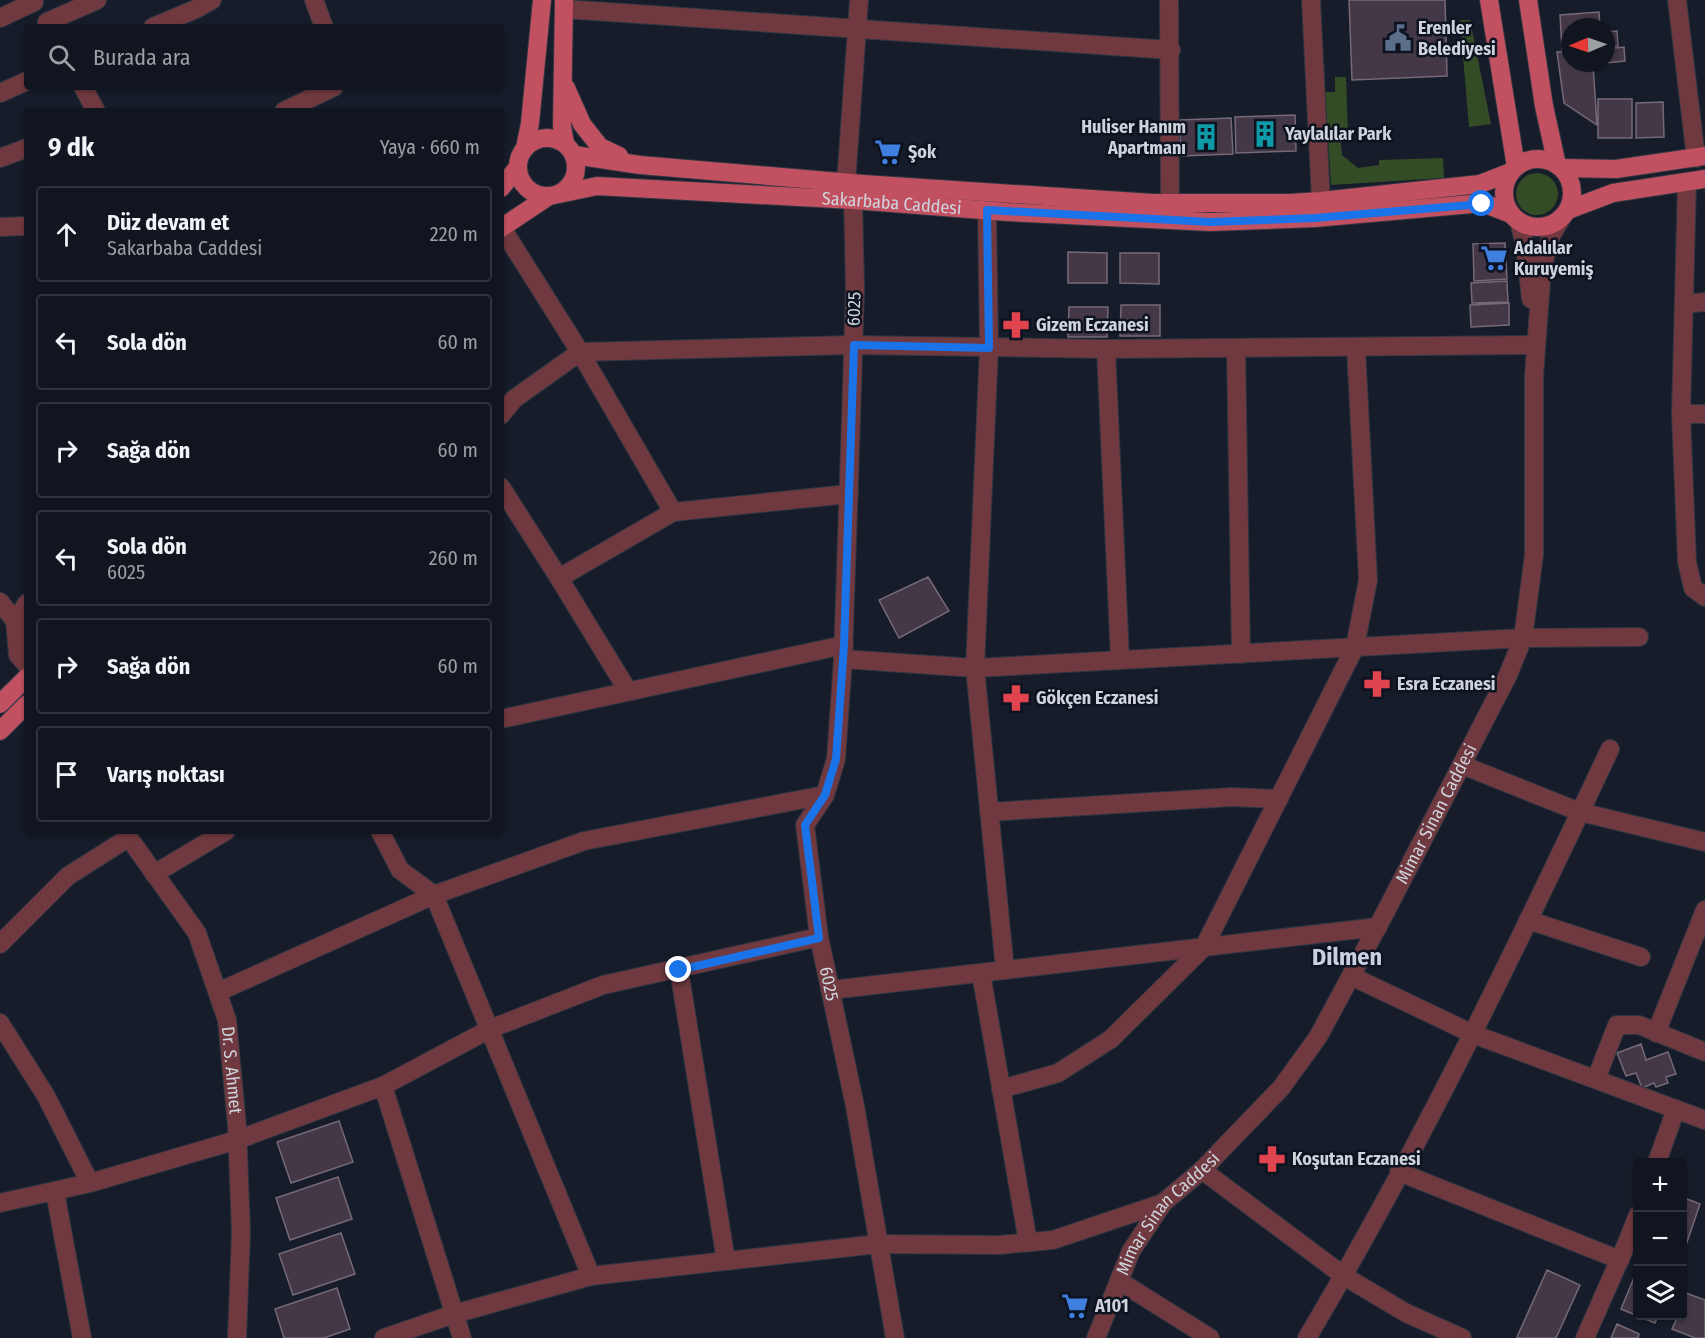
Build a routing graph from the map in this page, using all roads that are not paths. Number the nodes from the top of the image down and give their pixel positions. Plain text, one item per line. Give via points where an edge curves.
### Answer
1 (97, 0) edge
2 (212, 0) edge
3 (315, 0) edge
4 (542, 0) edge
5 (859, 0) edge
6 (1170, 0) edge
7 (1311, 0) edge
8 (1488, 0) edge
9 (1528, 0) edge
10 (1677, 0) edge
11 (33, 1) edge
12 (564, 4) edge
13 (0, 18) edge
14 (48, 24) edge
15 (51, 24) edge
16 (160, 24) edge
17 (323, 24) edge
18 (857, 28) junction
19 (1171, 50) junction
20 (563, 81) junction
21 (24, 82) edge
22 (85, 90) edge
23 (327, 90) edge
24 (0, 93) edge
25 (94, 108) edge
26 (293, 108) edge
27 (525, 148) junction
28 (24, 149) edge
29 (569, 149) junction
30 (1701, 157) edge
31 (0, 158) edge
32 (640, 165) junction
33 (1559, 166) junction
34 (518, 167) junction
35 (1514, 170) junction
36 (1705, 179) edge
37 (1687, 182) junction
38 (846, 183) junction
39 (504, 184) edge
40 (554, 195) junction
41 (853, 200) junction
42 (1321, 201) junction
43 (1170, 203) junction
44 (987, 210) junction
45 (1564, 215) junction
46 (1515, 218) junction
47 (24, 226) edge
48 (504, 226) edge
49 (0, 227) edge
50 (504, 233) edge
51 (1705, 302) edge
52 (1684, 304) junction
53 (854, 345) junction
54 (1535, 345) junction
55 (989, 348) junction
56 (1356, 348) junction
57 (1106, 349) junction
58 (1236, 349) junction
59 (580, 351) junction
60 (504, 411) edge
61 (1681, 414) junction
62 (1705, 414) edge
63 (504, 492) edge
64 (849, 494) junction
65 (673, 512) junction
66 (560, 578) junction
67 (1705, 597) edge
68 (0, 602) edge
69 (24, 608) edge
70 (15, 621) junction
71 (1639, 637) dead end
72 (1523, 638) junction
73 (1355, 647) junction
74 (843, 652) junction
75 (1241, 654) junction
76 (1120, 660) junction
77 (24, 662) edge
78 (975, 668) junction
79 (24, 680) edge
80 (628, 691) junction
81 (0, 704) edge
82 (24, 708) edge
83 (504, 718) edge
84 (0, 731) edge
85 (1610, 750) dead end
86 (1462, 765) junction
87 (825, 795) junction
88 (1279, 800) junction
89 (990, 812) junction
90 (1580, 812) junction
91 (126, 834) edge
92 (221, 834) edge
93 (382, 834) edge
94 (1705, 842) edge
95 (154, 874) junction
96 (434, 895) junction
97 (1705, 910) edge
98 (1528, 920) junction
99 (1378, 927) junction
100 (819, 938) junction
101 (0, 944) edge
102 (1204, 947) junction
103 (1641, 957) dead end
104 (679, 970) junction
105 (1005, 970) junction
106 (981, 973) junction
107 (1352, 976) junction
108 (831, 990) junction
109 (218, 992) junction
110 (0, 1023) edge
111 (490, 1029) junction
112 (1656, 1033) junction
113 (1473, 1034) junction
114 (1705, 1052) edge
115 (1596, 1079) junction
116 (383, 1086) junction
117 (1001, 1089) junction
118 (1676, 1109) junction
119 (1705, 1120) edge
120 (237, 1140) junction
121 (1658, 1158) edge
122 (1202, 1170) junction
123 (1399, 1172) junction
124 (90, 1184) junction
125 (56, 1192) junction
126 (0, 1203) edge
127 (1163, 1203) junction
128 (1633, 1228) edge
129 (1028, 1242) junction
130 (878, 1245) junction
131 (1620, 1260) junction
132 (726, 1261) junction
133 (591, 1276) junction
134 (1344, 1276) junction
135 (1119, 1281) junction
136 (454, 1314) junction
137 (1099, 1335) edge
138 (82, 1338) edge
139 (237, 1338) edge
140 (384, 1338) edge
141 (462, 1338) edge
142 (896, 1338) edge
143 (1210, 1338) edge
144 (1307, 1338) edge
145 (1462, 1338) edge
146 (1585, 1338) edge

1 - 15 street
2 - 16 street
3 - 17 street
4 - 27 main road
5 - 18 street
6 - 19 street
7 - 42 street
8 - 35 main road
9 - 33 main road via 1544,106
10 - 30 street
11 - 13 street
11 - 14 street
12 - 18 street
12 - 20 main road
18 - 19 street
18 - 38 street
19 - 43 street
20 - 29 main road via 562,126
20 - 32 main road via 582,124 600,147
21 - 24 street
22 - 25 street
23 - 26 street
27 - 29 main road via 548,138
27 - 34 main road
28 - 31 street
29 - 32 main road, Sakarbaba Caddesi
29 - 40 main road via 576,173 567,189
30 - 33 main road via 1616,169
32 - 38 main road, Sakarbaba Caddesi
33 - 35 main road via 1536,159 1525,161
33 - 45 main road via 1569,177 1572,188 1572,200
34 - 39 main road
34 - 40 main road via 524,185 539,195
35 - 42 main road, Sakarbaba Caddesi via 1480,184
35 - 46 main road via 1504,193
36 - 37 main road
37 - 45 main road via 1613,193
37 - 52 street
38 - 43 main road, Sakarbaba Caddesi
40 - 41 main road, Sakarbaba Caddesi via 597,186
40 - 48 main road, Sakarbaba Caddesi
41 - 44 main road, Sakarbaba Caddesi
41 - 53 street, 6025
42 - 43 main road, Sakarbaba Caddesi
44 - 46 main road, Sakarbaba Caddesi via 1210,222 1482,204
44 - 55 street
45 - 46 main road via 1551,225 1540,227
45 - 54 street, Mimar Sinan Caddesi via 1545,252
46 - 54 street via 1525,246
47 - 49 street
50 - 59 street
51 - 52 street
52 - 61 street
53 - 55 street
53 - 59 street
53 - 64 street, 6025
54 - 56 street
54 - 72 street, Mimar Sinan Caddesi via 1534,555
55 - 57 street
55 - 78 street
56 - 58 street
56 - 73 street via 1368,580
57 - 58 street
57 - 76 street
58 - 75 street
59 - 60 street via 514,399
59 - 65 street
61 - 62 street
61 - 67 street via 1687,562 1693,588
63 - 66 street
64 - 65 street
64 - 74 street, 6025
65 - 66 street
66 - 80 street
68 - 70 street
69 - 70 street
70 - 77 street via 18,655
71 - 72 street
72 - 73 street
72 - 86 street, Mimar Sinan Caddesi
73 - 75 street
73 - 88 street
74 - 78 street
74 - 80 street
74 - 87 street, 6025 via 836,759
75 - 76 street
76 - 78 street
78 - 89 street
79 - 81 main road
80 - 83 street
82 - 84 main road
85 - 90 street
86 - 90 street
86 - 99 street, Mimar Sinan Caddesi
87 - 96 street via 584,841
87 - 100 street, 6025 via 805,825
88 - 89 street via 1232,797
88 - 102 street
89 - 105 street
90 - 94 street
90 - 98 street
91 - 95 street, Dr. S. Ahmet
91 - 101 street via 68,876
92 - 95 street
93 - 96 street via 400,870
95 - 109 street, Dr. S. Ahmet via 197,933
96 - 109 street
96 - 111 street
97 - 112 street
98 - 103 street
98 - 113 street
99 - 102 street
99 - 107 street, Mimar Sinan Caddesi
100 - 104 street
100 - 108 street, 6025
102 - 105 street
102 - 117 street via 1111,1039 1058,1073
104 - 111 street via 603,985
104 - 132 street
105 - 106 street
106 - 108 street
106 - 117 street
107 - 113 street
107 - 122 street, Mimar Sinan Caddesi via 1318,1037 1281,1088
108 - 130 street, 6025
109 - 120 street, Dr. S. Ahmet via 227,1020
110 - 124 street via 46,1096
111 - 116 street
111 - 133 street
112 - 114 street
112 - 115 street via 1639,1025 1617,1024
113 - 115 street
113 - 123 street
115 - 118 street
116 - 120 street
116 - 136 street
117 - 129 street
118 - 119 street
118 - 121 street
120 - 124 street
120 - 139 street, Dr. S. Ahmet via 241,1232
122 - 127 street, Mimar Sinan Caddesi
122 - 134 street
123 - 131 street
123 - 134 street
124 - 125 street
125 - 126 street
125 - 138 street
127 - 129 street via 1053,1240
127 - 135 street, Mimar Sinan Caddesi via 1131,1251
128 - 131 street
129 - 130 street
130 - 132 street
130 - 142 street, 6025
131 - 146 street
132 - 133 street
133 - 136 street
134 - 144 street
134 - 145 street via 1406,1313
135 - 137 street, Mimar Sinan Caddesi
135 - 143 street
136 - 140 street
136 - 141 street

